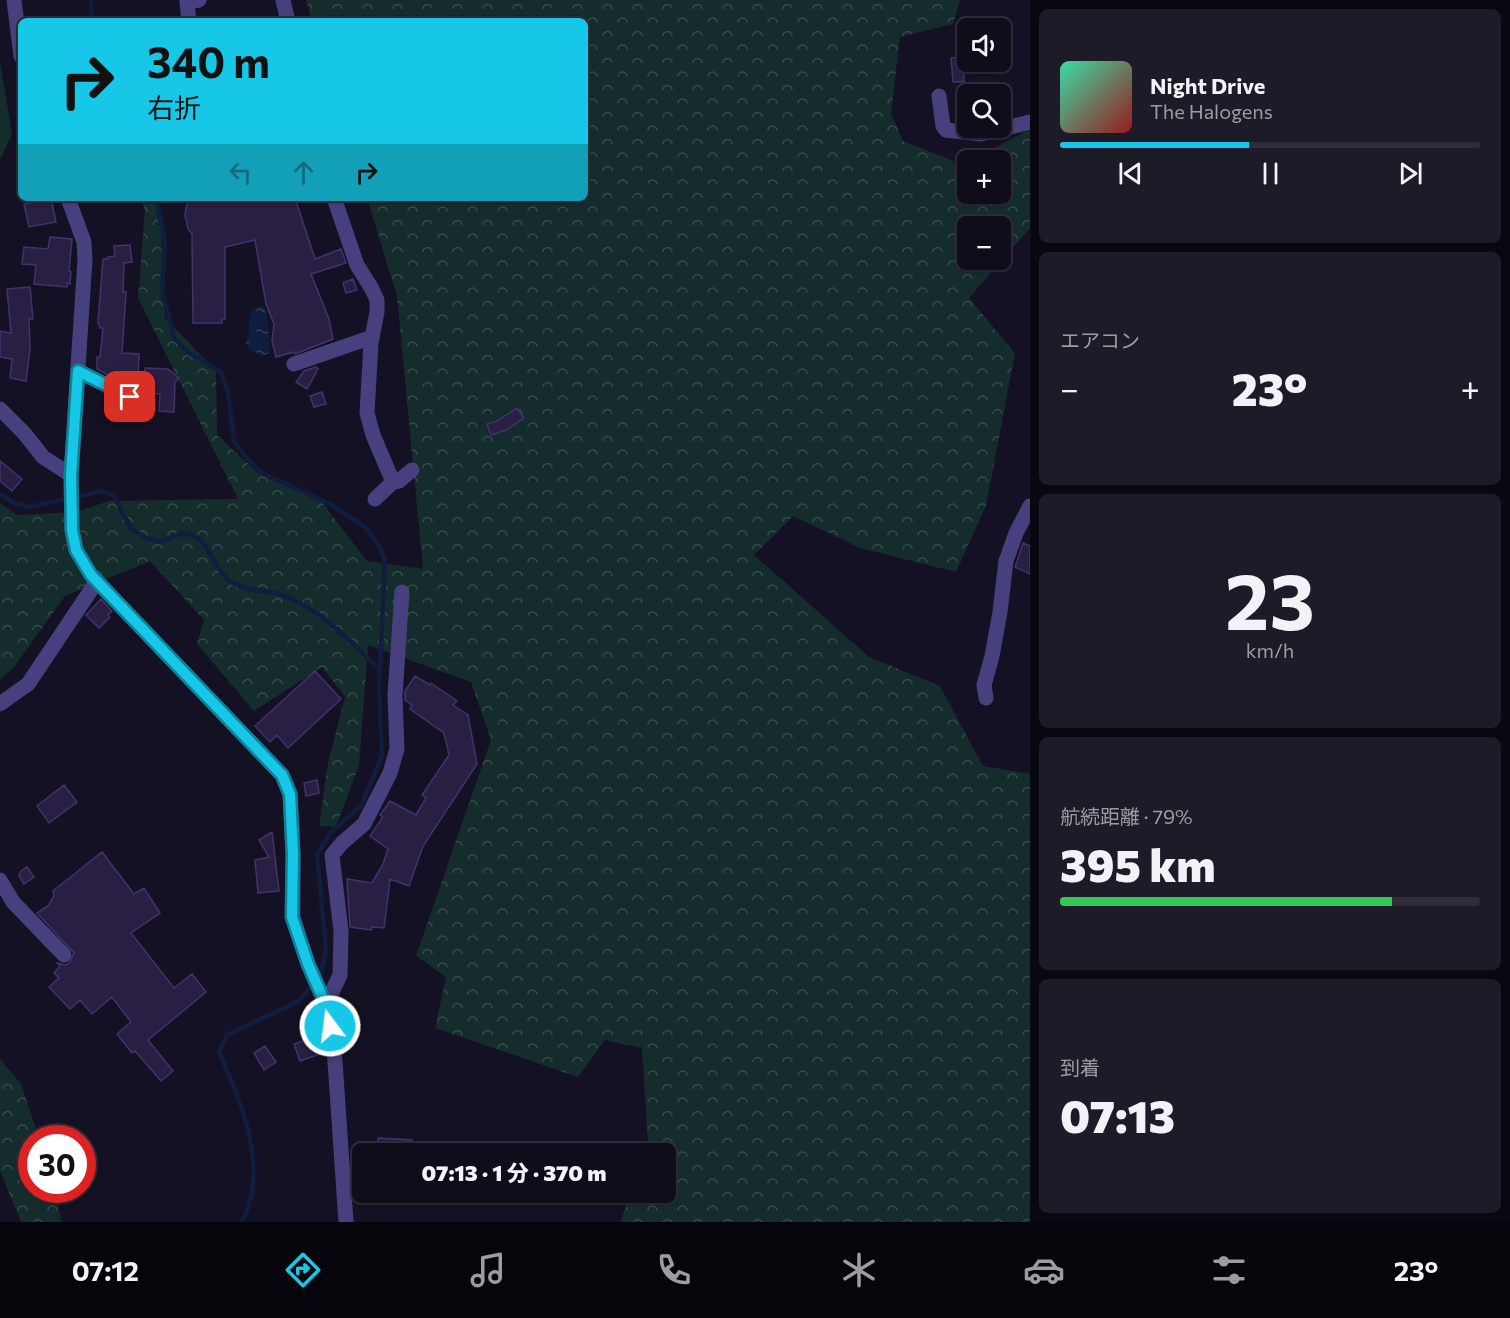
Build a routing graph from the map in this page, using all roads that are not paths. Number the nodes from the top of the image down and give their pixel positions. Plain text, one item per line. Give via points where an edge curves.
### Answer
1 (14, 0) edge
2 (199, 0) edge
3 (283, 0) edge
4 (189, 18) edge
5 (287, 18) edge
6 (18, 32) edge
7 (939, 96) dead end
8 (1030, 122) edge
9 (69, 201) edge
10 (335, 201) edge
11 (372, 337) junction
12 (294, 364) dead end
13 (78, 371) junction
14 (147, 405) dead end
15 (0, 409) edge
16 (412, 470) dead end
17 (71, 478) junction
18 (1030, 506) edge
19 (97, 581) junction
20 (402, 592) dead end
21 (986, 698) dead end
22 (0, 704) edge
23 (0, 880) edge
24 (64, 955) dead end
25 (323, 998) junction
26 (346, 1222) edge

1 - 6 street
2 - 4 street via 187,2
3 - 5 street
7 - 8 street via 946,130 981,134
9 - 13 street via 84,242 85,259
10 - 11 street via 357,265 377,300
11 - 12 street
11 - 16 street via 367,413 362,423 385,486
13 - 14 street
13 - 17 street
15 - 17 street via 43,457
17 - 19 street via 76,550
18 - 21 street via 1006,561 1000,612 984,685
19 - 22 street via 28,684
19 - 25 street via 282,775 290,794 292,917
20 - 25 street via 395,694 397,749 390,773 364,824 332,855 341,932 340,975
23 - 24 street via 13,902
25 - 26 street via 334,1047

